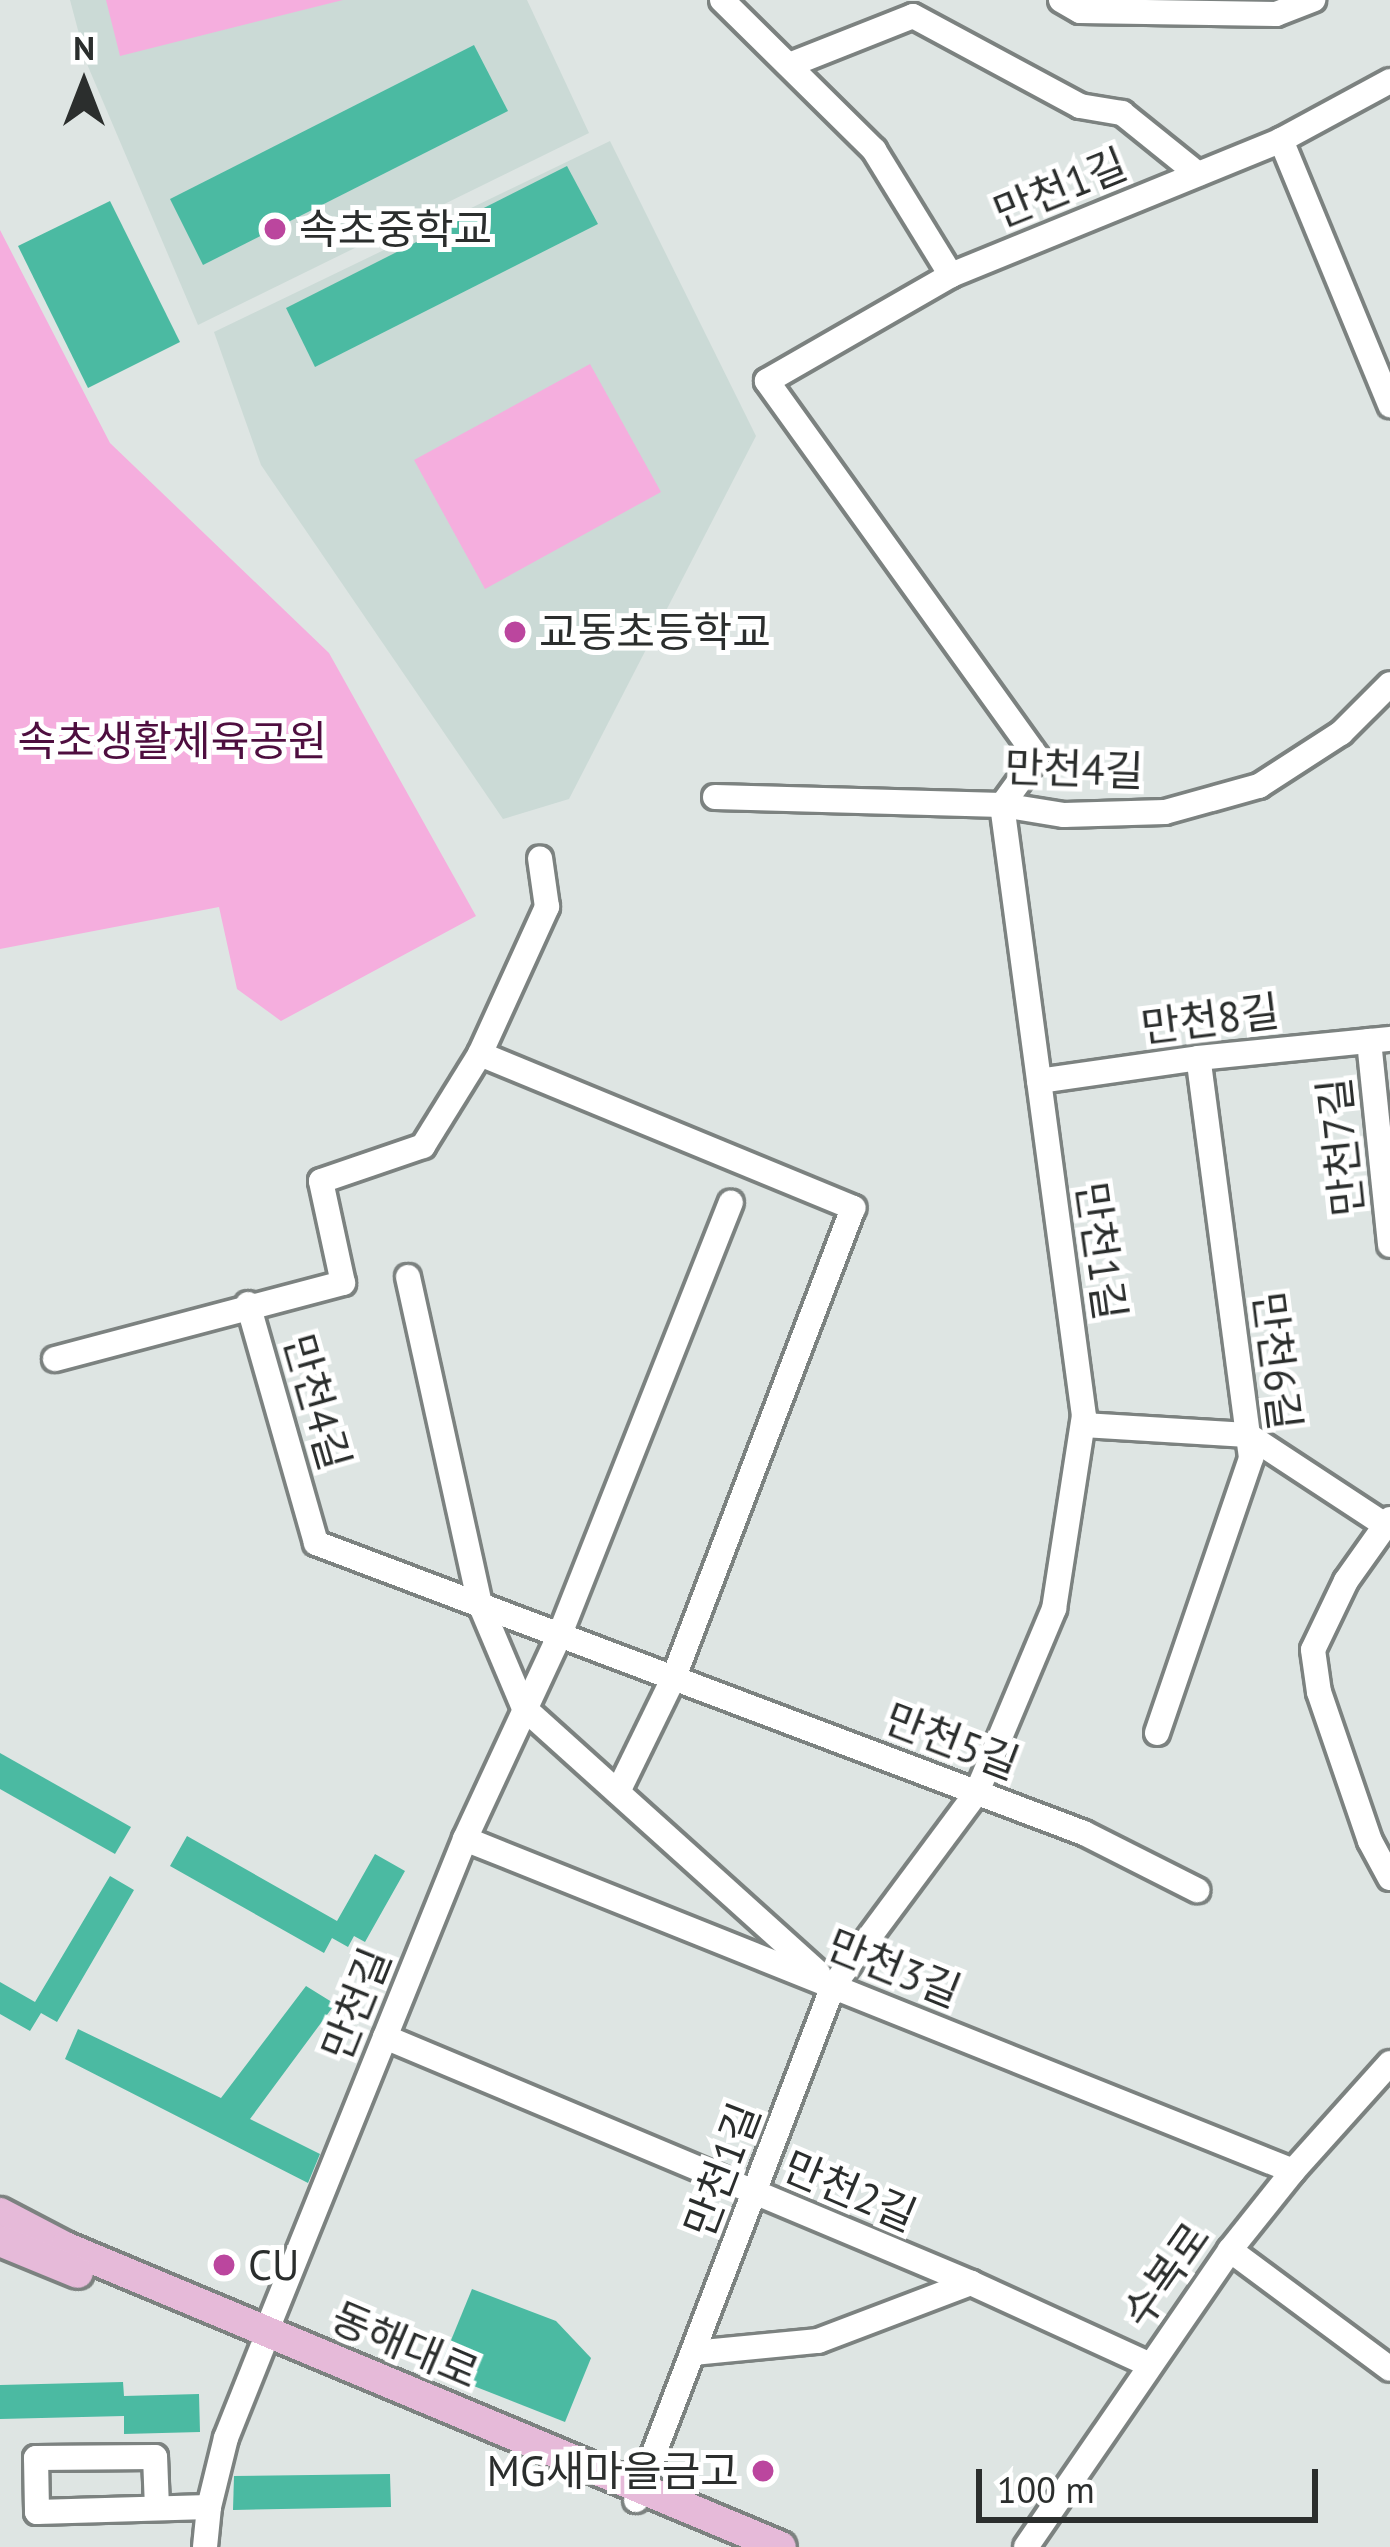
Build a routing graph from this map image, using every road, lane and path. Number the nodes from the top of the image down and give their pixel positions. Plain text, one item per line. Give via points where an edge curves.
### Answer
1 (722, 0) edge
2 (1061, 0) edge
3 (1313, 0) edge
4 (792, 64) junction
5 (1390, 81) edge
6 (1281, 140) junction
7 (1198, 174) junction
8 (951, 275) junction
9 (1390, 405) edge
10 (1390, 684) edge
11 (715, 797) dead end
12 (1002, 805) junction
13 (540, 858) dead end
14 (1379, 1040) edge
15 (480, 1054) junction
16 (1198, 1058) junction
17 (1039, 1082) junction
18 (730, 1203) dead end
19 (1390, 1245) edge
20 (407, 1277) dead end
21 (248, 1304) junction
22 (56, 1359) dead end
23 (1083, 1425) junction
24 (1248, 1435) junction
25 (1387, 1522) edge
26 (480, 1604) junction
27 (560, 1634) junction
28 (674, 1677) junction
29 (524, 1708) junction
30 (1157, 1733) dead end
31 (618, 1792) junction
32 (977, 1792) junction
33 (465, 1839) junction
34 (1390, 1878) edge
35 (1197, 1890) dead end
36 (833, 1986) junction
37 (385, 2037) junction
38 (1390, 2063) edge
39 (1292, 2170) junction
40 (754, 2193) junction
41 (0, 2213) edge
42 (6, 2247) edge
43 (1230, 2250) junction
44 (971, 2283) junction
45 (1390, 2335) edge
46 (264, 2340) junction
47 (693, 2353) junction
48 (1369, 2353) junction
49 (1150, 2366) junction
50 (1390, 2369) edge
51 (638, 2495) junction
52 (208, 2507) junction
53 (157, 2508) junction
54 (205, 2547) edge
55 (752, 2547) edge
56 (781, 2547) edge
57 (1026, 2547) edge

1 - 4 street
2 - 3 street via 1080,11 1276,14
4 - 7 street, 만천1길 via 913,16 1080,106 1122,112
4 - 8 street via 874,150
5 - 6 street, 만천1길
6 - 7 street, 만천1길
6 - 9 street
7 - 8 street, 만천1길
8 - 12 street, 만천1길 via 766,381 1037,757
10 - 12 street, 만천4길 via 1341,733 1259,786 1166,812 1064,815
11 - 12 street, 만천4길
12 - 17 street, 만천1길
13 - 15 street, 만천4길 via 547,907
14 - 16 street, 만천8길
14 - 19 street, 만천7길
15 - 21 street, 만천4길 via 423,1146 321,1181 343,1283
15 - 28 street via 853,1208
16 - 17 street, 만천8길
16 - 24 street, 만천6길
17 - 23 street, 만천1길
18 - 27 street, 만천길
20 - 26 street
21 - 22 street
21 - 26 street, 만천4길 via 316,1543
23 - 24 street
23 - 32 street, 만천1길 via 1054,1609
24 - 25 street
24 - 30 street, 만천6길 via 1251,1458
25 - 34 street via 1312,1650 1319,1692
26 - 27 street, 만천5길
26 - 29 street
27 - 28 street, 만천5길
27 - 29 street, 만천길
28 - 31 street
28 - 32 street, 만천5길
29 - 31 street
29 - 33 street, 만천길
31 - 36 street
32 - 35 street, 만천5길 via 1084,1833
32 - 36 street, 만천1길
33 - 36 street, 만천3길
33 - 37 street, 만천길
36 - 39 street, 만천3길
36 - 40 street, 만천1길
37 - 40 street, 만천2길
37 - 46 street, 만천길
38 - 39 street, 수복로
39 - 43 street, 수복로
40 - 44 street, 만천2길
40 - 47 street, 만천1길
41 - 46 main road, 동해대로
42 - 46 main road, 동해대로
43 - 48 street
43 - 49 street, 수복로
44 - 47 street via 818,2341
44 - 49 street, 만천2길
45 - 48 street
46 - 51 main road, 동해대로
46 - 52 street, 만천길
47 - 51 street, 만천1길
48 - 50 street
49 - 57 street, 수복로
51 - 55 main road, 동해대로
51 - 56 main road, 동해대로
52 - 53 street
52 - 54 street, 만천길
53 - 53 street via 37,2512 36,2458 154,2457

